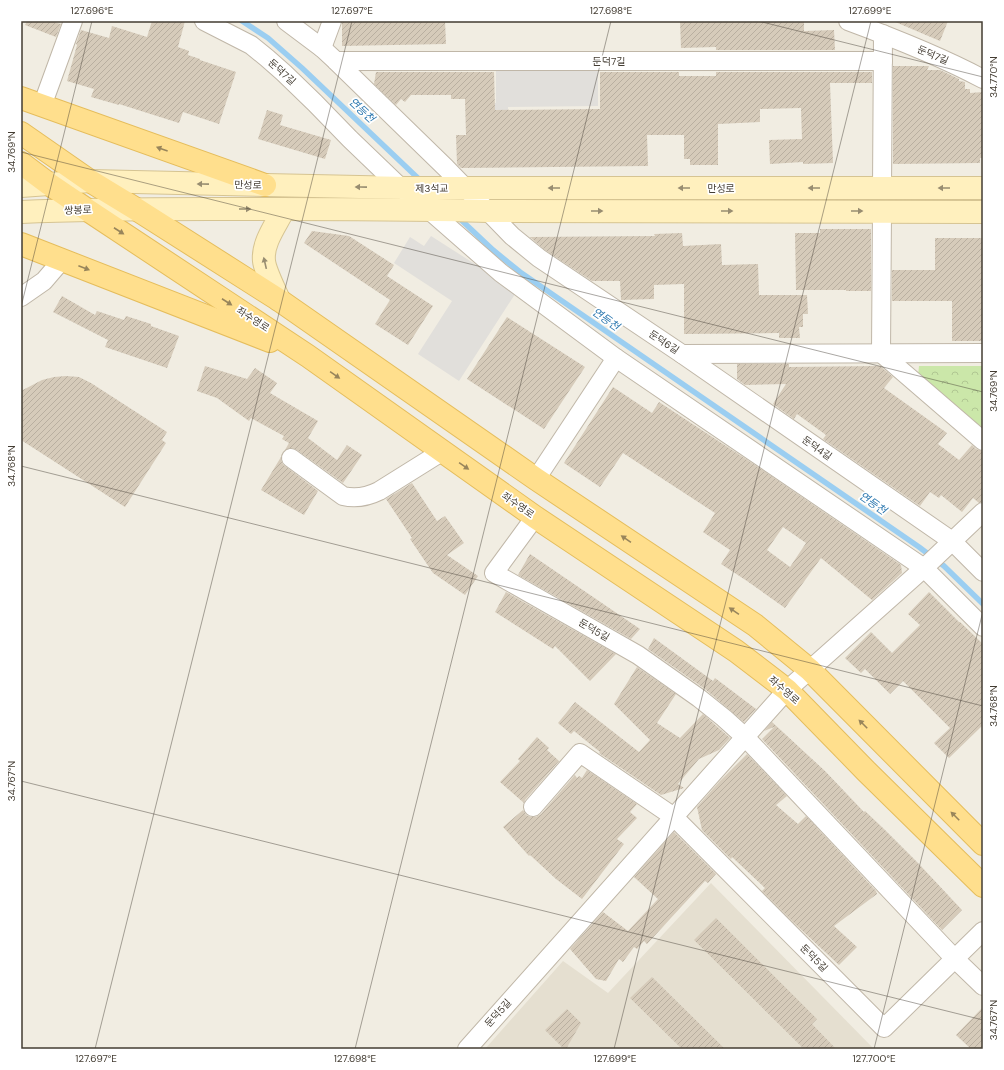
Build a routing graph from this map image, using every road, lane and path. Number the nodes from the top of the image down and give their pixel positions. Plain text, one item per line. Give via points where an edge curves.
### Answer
1 (73, 21) edge
2 (204, 21) edge
3 (286, 21) edge
4 (332, 21) edge
5 (848, 21) edge
6 (883, 34) junction
7 (322, 48) junction
8 (336, 61) junction
9 (883, 61) junction
10 (983, 79) edge
11 (21, 98) edge
12 (42, 106) junction
13 (21, 133) edge
14 (21, 163) edge
15 (90, 182) junction
16 (49, 184) junction
17 (265, 185) junction
18 (21, 186) edge
19 (403, 187) junction
20 (462, 188) junction
21 (882, 188) junction
22 (983, 188) edge
23 (86, 209) junction
24 (136, 209) junction
25 (284, 209) junction
26 (434, 210) junction
27 (488, 211) junction
28 (882, 211) junction
29 (21, 212) edge
30 (983, 212) edge
31 (21, 244) edge
32 (62, 260) junction
33 (21, 297) edge
34 (279, 300) junction
35 (881, 353) junction
36 (983, 353) edge
37 (682, 354) junction
38 (308, 356) junction
39 (616, 358) junction
40 (983, 442) edge
41 (443, 452) junction
42 (291, 458) dead end
43 (536, 479) junction
44 (983, 512) edge
45 (535, 517) junction
46 (952, 541) junction
47 (924, 568) junction
48 (983, 572) edge
49 (755, 625) junction
50 (983, 627) edge
51 (736, 651) junction
52 (810, 670) junction
53 (787, 690) junction
54 (745, 737) junction
55 (888, 750) junction
56 (866, 771) junction
57 (533, 807) dead end
58 (674, 817) junction
59 (983, 844) edge
60 (983, 886) edge
61 (983, 931) edge
62 (955, 959) junction
63 (983, 986) edge
64 (467, 1049) edge

1 - 12 street
2 - 19 street, 둔덕7길 via 251,46 284,72
3 - 7 street
4 - 7 street
5 - 6 street, 둔덕7길
6 - 9 street
6 - 10 street, 둔덕7길 via 958,65
7 - 8 street
8 - 9 street, 둔덕7길
8 - 20 street
9 - 21 street
11 - 12 main road
17 -> 12 main road
13 - 15 main road
14 - 16 main road, 좌수영로
15 - 16 street
17 -> 15 street, 만성로
15 - 24 main road
16 - 18 street
16 - 23 main road, 좌수영로
19 -> 17 street, 만성로
19 - 20 street, 제3석교
19 - 26 street, 둔덕7길
21 -> 20 street, 만성로
20 - 27 street
22 -> 21 street, 만성로
23 - 24 street, 쌍봉로
23 - 29 street, 쌍봉로
23 -> 38 main road, 좌수영로
24 -> 25 street
24 - 34 main road
25 - 26 street
34 -> 25 street via 264,263 264,253 266,242
26 - 27 street
26 - 39 street, 둔덕7길 via 501,273
27 -> 28 street
27 - 37 street, 둔덕6길 via 512,236 539,258
28 - 30 street
28 - 35 street
31 - 32 main road
32 - 33 street via 44,281
32 -> 38 main road
34 - 43 main road
35 - 36 street, 둔덕6길
35 - 37 street, 둔덕6길
35 - 40 street
37 - 46 street, 둔덕4길
38 -> 41 main road, 좌수영로
39 - 43 street
39 - 47 street, 둔덕7길
41 - 42 street via 379,491 359,497 343,496
41 -> 45 main road, 좌수영로
49 -> 43 main road
44 - 46 street
45 - 51 main road, 좌수영로
45 - 54 street, 둔덕5길 via 494,573 638,655 699,698
46 - 47 street
46 - 48 street, 둔덕4길
47 - 50 street, 둔덕7길
47 - 52 street
49 - 51 main road
49 - 52 main road
51 - 53 main road, 좌수영로
52 - 53 street
55 -> 52 main road
53 - 54 street, 둔덕5길
53 - 56 main road, 좌수영로
54 - 58 street, 둔덕5길
54 - 62 street, 둔덕5길
55 - 56 main road
59 -> 55 main road
56 - 60 main road, 좌수영로
57 - 58 street, 둔덕5길 via 580,753
58 - 62 street, 둔덕5길 via 884,1028
58 - 64 street, 둔덕5길
61 - 62 street, 둔덕5길
62 - 63 street, 둔덕5길

